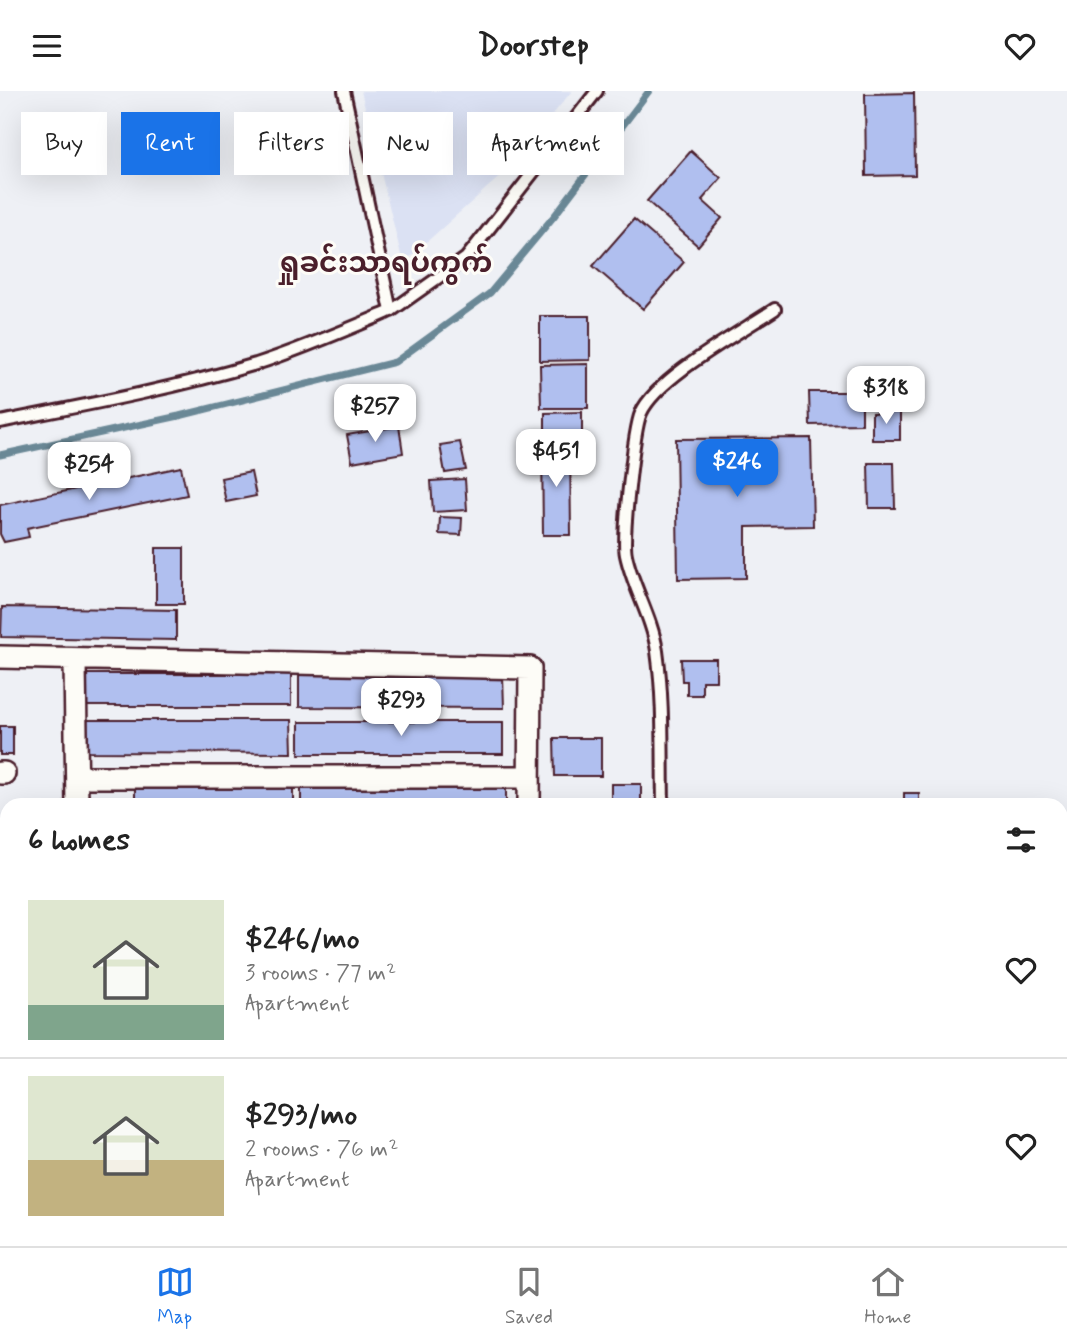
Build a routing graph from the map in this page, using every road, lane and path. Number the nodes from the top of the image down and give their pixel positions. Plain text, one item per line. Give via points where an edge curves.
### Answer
1 (344, 91) edge
2 (597, 91) edge
3 (775, 309) dead end
4 (391, 311) junction
5 (0, 422) edge
6 (0, 657) edge
7 (75, 664) dead end
8 (77, 777) junction
9 (529, 777) junction
10 (77, 798) edge
11 (528, 798) edge
12 (663, 798) edge

1 - 4 lane
2 - 4 lane via 466,258
3 - 12 lane via 673,378 641,414 623,536 659,664
4 - 5 lane via 256,363 135,395
6 - 9 street via 530,668
7 - 8 street
8 - 9 street
8 - 10 street
9 - 11 street

